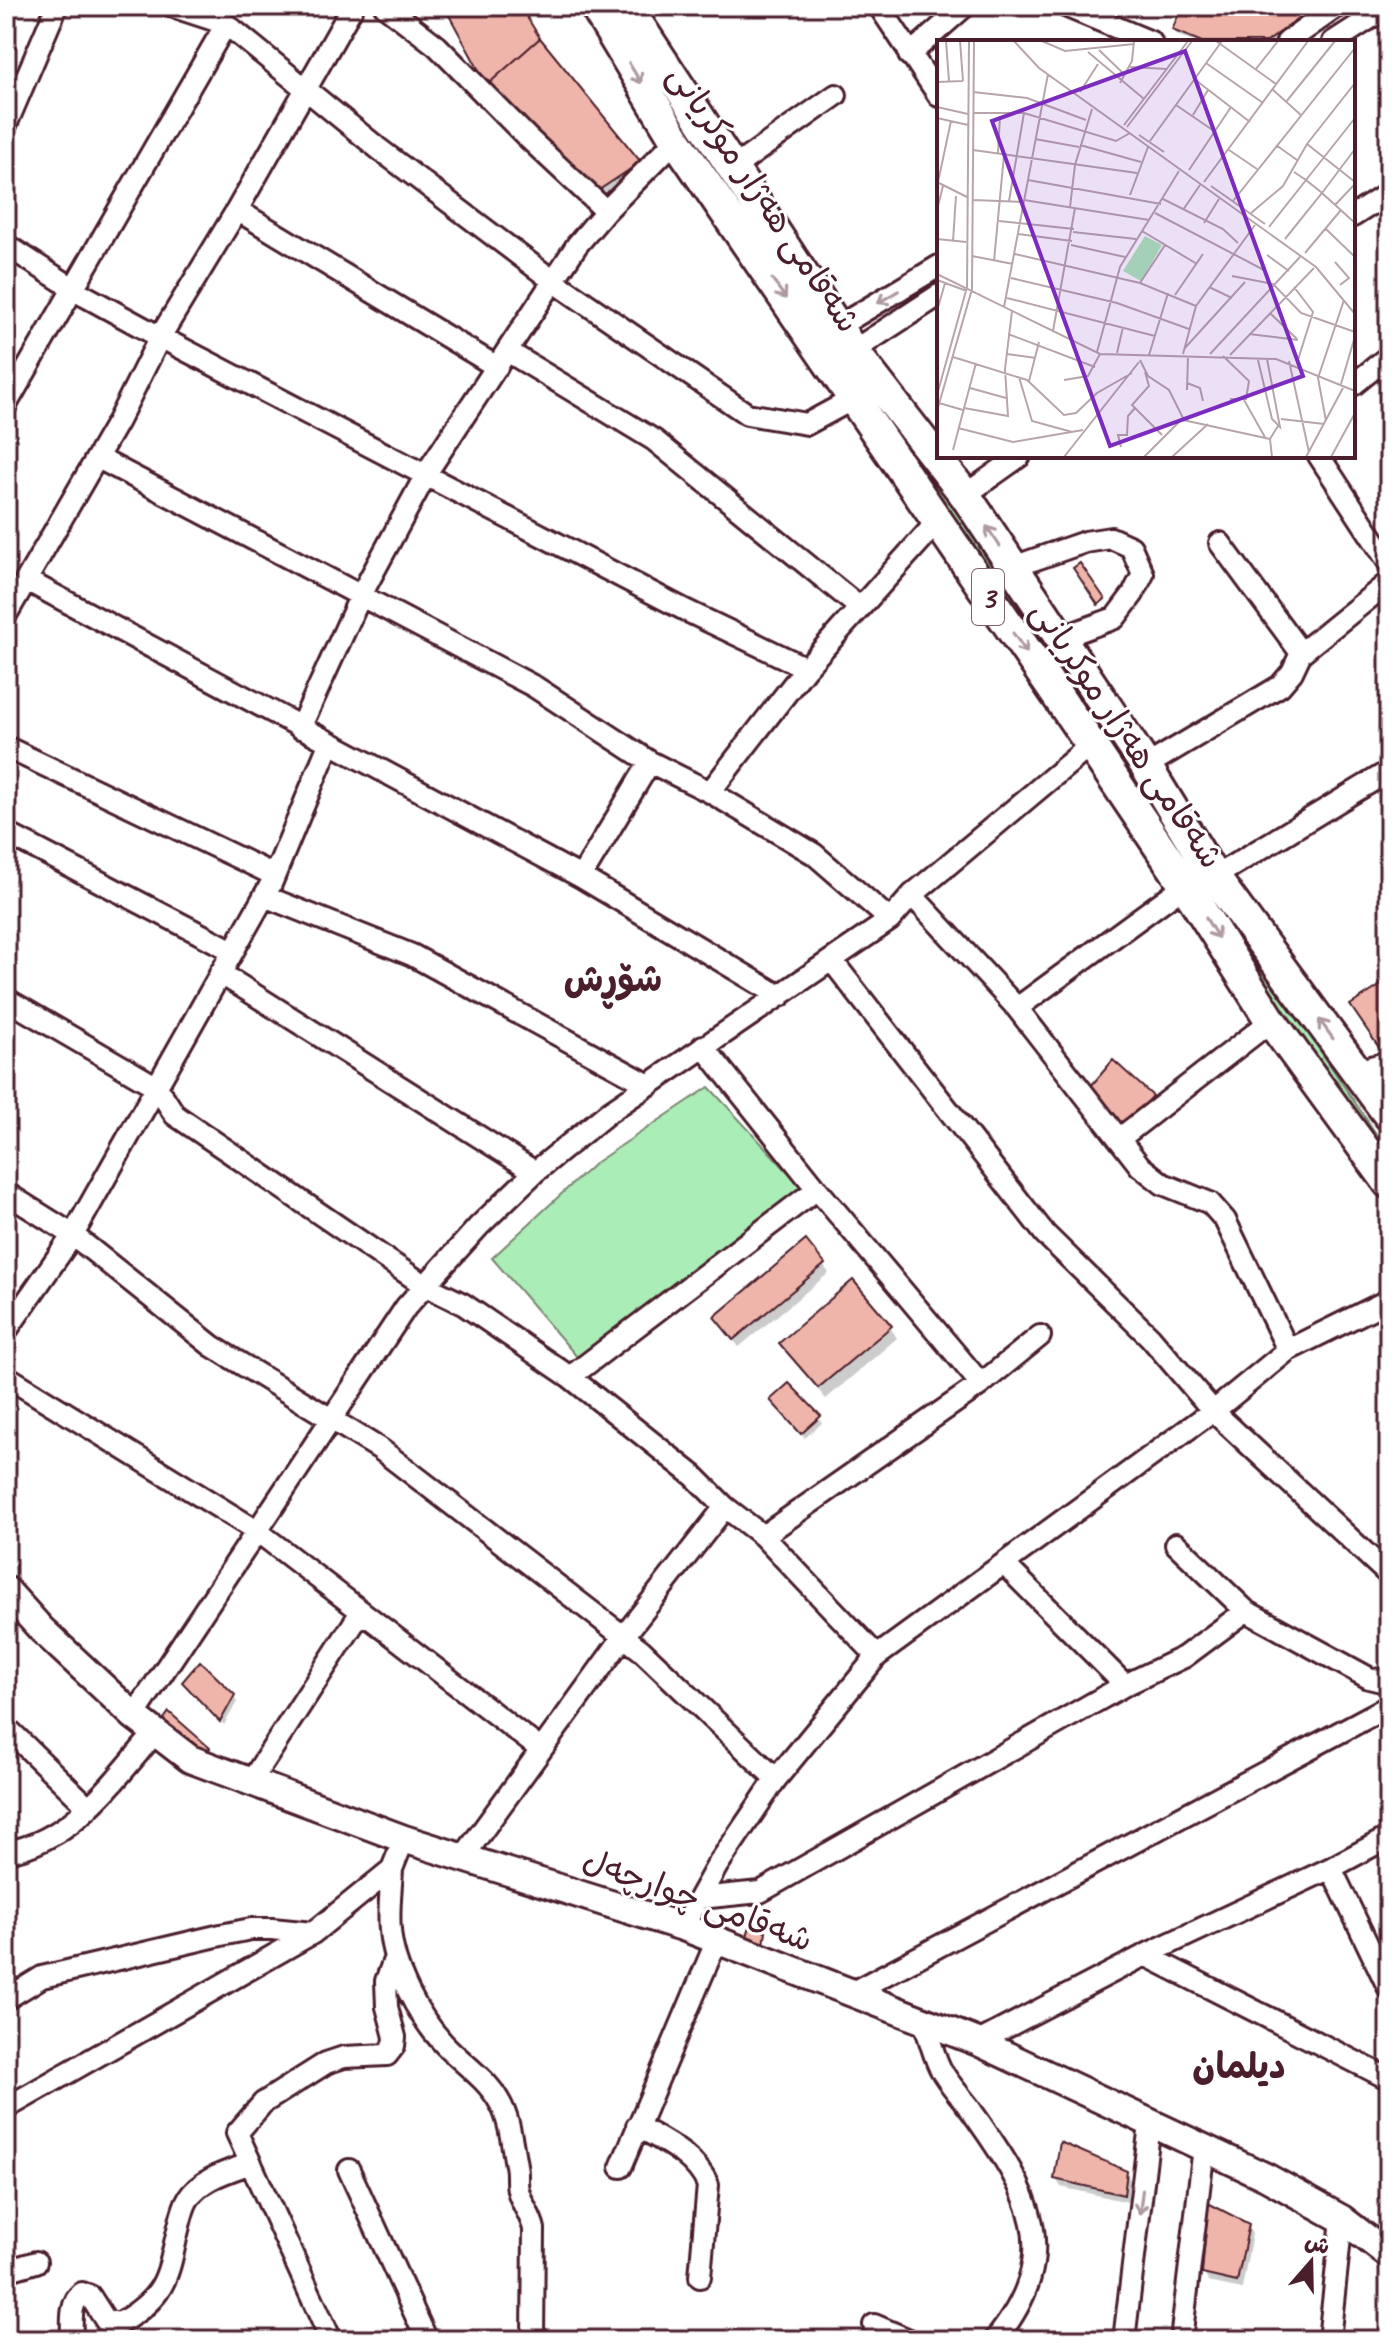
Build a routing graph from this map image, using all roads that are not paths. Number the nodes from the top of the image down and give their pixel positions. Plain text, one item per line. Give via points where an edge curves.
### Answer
1 (57, 6) edge
2 (171, 6) edge
3 (353, 6) edge
4 (385, 6) edge
5 (595, 6) edge
6 (879, 6) edge
7 (1065, 6) edge
8 (1338, 6) edge
9 (1389, 6) edge
10 (633, 8) edge
11 (960, 8) edge
12 (226, 24) junction
13 (1146, 40) edge
14 (1290, 40) edge
15 (1336, 40) edge
16 (909, 55) junction
17 (304, 89) junction
18 (937, 93) edge
19 (836, 95) dead end
20 (6, 125) edge
21 (676, 140) junction
22 (733, 168) junction
23 (1389, 194) edge
24 (237, 210) junction
25 (606, 211) junction
26 (1355, 215) edge
27 (6, 245) edge
28 (937, 268) edge
29 (552, 280) junction
30 (72, 288) junction
31 (937, 296) edge
32 (160, 337) junction
33 (845, 339) junction
34 (1389, 356) edge
35 (502, 359) junction
36 (1355, 383) edge
37 (855, 398) junction
38 (6, 405) edge
39 (98, 458) junction
40 (1017, 458) edge
41 (1320, 458) edge
42 (425, 477) junction
43 (965, 495) junction
44 (937, 522) junction
45 (1220, 543) dead end
46 (1389, 563) edge
47 (1013, 567) junction
48 (1389, 582) edge
49 (17, 586) edge
50 (361, 595) junction
51 (859, 607) junction
52 (6, 615) edge
53 (1060, 638) junction
54 (1301, 653) junction
55 (806, 668) junction
56 (300, 728) junction
57 (329, 744) junction
58 (1091, 745) junction
59 (6, 747) edge
60 (650, 762) junction
61 (1146, 766) junction
62 (1389, 771) edge
63 (710, 792) junction
64 (6, 833) edge
65 (274, 875) junction
66 (581, 877) junction
67 (1214, 877) junction
68 (1185, 885) junction
69 (912, 895) junction
70 (264, 896) junction
71 (890, 920) junction
72 (233, 951) junction
73 (833, 962) junction
74 (220, 973) junction
75 (780, 996) junction
76 (6, 999) edge
77 (1017, 1008) junction
78 (1271, 1021) junction
79 (703, 1046) junction
80 (1389, 1059) edge
81 (1357, 1071) junction
82 (649, 1085) junction
83 (157, 1087) junction
84 (1389, 1115) edge
85 (1119, 1139) junction
86 (535, 1172) junction
87 (1389, 1183) edge
88 (817, 1189) junction
89 (6, 1193) edge
90 (73, 1235) junction
91 (424, 1285) junction
92 (1389, 1300) edge
93 (6, 1331) edge
94 (1040, 1336) dead end
95 (1288, 1350) junction
96 (6, 1376) edge
97 (570, 1377) junction
98 (981, 1384) junction
99 (1213, 1411) junction
100 (330, 1420) junction
101 (725, 1507) junction
102 (257, 1531) junction
103 (763, 1536) junction
104 (1176, 1544) dead end
105 (1004, 1564) junction
106 (1389, 1575) edge
107 (6, 1590) edge
108 (1246, 1611) junction
109 (361, 1612) junction
110 (624, 1636) junction
111 (877, 1656) junction
112 (1389, 1683) edge
113 (1125, 1685) junction
114 (1389, 1706) edge
115 (134, 1716) junction
116 (6, 1727) edge
117 (154, 1734) junction
118 (540, 1749) junction
119 (776, 1779) junction
120 (250, 1783) junction
121 (88, 1807) junction
122 (1389, 1837) edge
123 (404, 1839) junction
124 (6, 1852) edge
125 (464, 1856) junction
126 (1331, 1868) junction
127 (392, 1869) junction
128 (700, 1898) junction
129 (683, 1927) junction
130 (313, 1933) junction
131 (717, 1940) junction
132 (1145, 1955) junction
133 (395, 1957) junction
134 (1389, 1989) edge
135 (851, 1993) junction
136 (6, 1999) edge
137 (924, 2021) junction
138 (978, 2042) junction
139 (1389, 2079) edge
140 (6, 2108) edge
141 (1150, 2124) junction
142 (637, 2126) junction
143 (1204, 2147) junction
144 (251, 2163) junction
145 (621, 2167) dead end
146 (349, 2170) dead end
147 (1342, 2219) junction
148 (1388, 2252) edge
149 (36, 2262) dead end
150 (6, 2271) edge
151 (700, 2277) dead end
152 (874, 2325) dead end
153 (72, 2340) edge
154 (331, 2340) edge
155 (427, 2340) edge
156 (533, 2340) edge
157 (909, 2340) edge
158 (995, 2340) edge
159 (1124, 2340) edge
160 (1181, 2340) edge
161 (1329, 2340) edge

1 - 20 street
2 - 12 street
3 - 17 street
4 - 25 street via 437,46
5 -> 21 highway, شەقامی ھەژار موکریانی / 3
6 - 16 street
7 - 13 street
8 - 14 street
9 - 15 street
10 - 22 highway, شەقامی ھەژار موکریانی / 3
11 - 16 street
12 - 17 street
12 - 30 street
16 - 18 street
17 - 24 street
17 - 29 street
19 - 22 street
21 - 25 street
21 -> 37 highway, شەقامی ھەژار موکریانی / 3
22 - 33 highway, شەقامی ھەژار موکریانی / 3
23 - 26 street
24 - 32 street
24 - 35 street
25 - 29 street
27 - 30 street
28 -> 33 street
29 - 35 street
29 - 37 street via 747,414 807,424
30 - 32 street
30 - 38 street
31 - 33 street
32 - 39 street
32 - 42 street
33 - 43 highway, شەقامی ھەژار موکریانی / 3
34 - 36 street
35 - 42 street
35 - 51 street via 654,440
37 - 44 highway, شەقامی ھەژار موکریانی / 3
39 - 49 street
39 - 50 street
40 - 43 street
41 - 46 street
42 - 50 street
42 - 55 street
47 -> 43 highway, شەقامی ھەژار موکریانی / 3
44 - 51 street
44 -> 58 highway, شەقامی ھەژار موکریانی / 3
45 - 54 street
47 - 53 highway, شەقامی ھەژار موکریانی / 3
47 - 53 street via 1085,542 1111,538 1131,547 1143,574 1115,618
48 - 54 street
49 - 52 street
49 - 56 street
50 - 56 street
50 - 60 street via 535,687
51 - 55 street
53 - 61 highway, شەقامی ھەژار موکریانی / 3
54 - 61 street via 1280,686
55 - 63 street
56 - 57 street
57 - 65 street
57 - 66 street
58 - 68 highway, شەقامی ھەژار موکریانی / 3
58 - 69 street
59 - 65 street
60 - 63 street
60 - 66 street
61 - 67 highway, شەقامی ھەژار موکریانی / 3
62 - 67 street
63 - 71 street via 814,854
64 - 72 street
65 - 70 street
66 - 75 street
81 -> 67 highway, شەقامی ھەژار موکریانی / 3
68 - 77 street
68 -> 78 highway, شەقامی ھەژار موکریانی / 3
69 - 71 street
69 - 77 street
70 - 72 street
70 - 82 street via 412,955
71 - 73 street
72 - 74 street
73 - 75 street
73 - 99 street via 1045,1234 1150,1337
74 - 83 street
74 - 86 street
75 - 79 street
76 - 83 street
77 - 85 street
78 - 85 street
78 - 87 highway, شەقامی ھەژار موکریانی / 3
79 - 82 street
79 - 88 street
80 - 81 street
81 - 84 highway, شەقامی ھەژار موکریانی / 3
82 - 86 street
83 - 90 street
83 - 91 street via 175,1115
85 - 95 street via 1163,1184 1210,1203 1225,1220
86 - 91 street
88 - 97 street
88 - 98 street
89 - 90 street
90 - 93 street
90 - 100 street via 212,1346
91 - 97 street via 463,1304
91 - 100 street
92 - 95 street
94 - 98 street
95 - 99 street
96 - 102 street
97 - 101 street
98 - 103 street
99 - 105 street
99 - 106 street
100 - 102 street
100 - 110 street via 380,1449
101 - 103 street
101 - 110 street
102 - 109 street
102 - 115 street
103 - 111 street
104 - 108 street
105 - 111 street
105 - 113 street
107 - 115 main road, شەقامی چوارچەل
108 - 112 street via 1369,1678
108 - 113 street via 1184,1657
109 - 118 street
109 - 120 street
110 - 118 street
110 - 119 street
111 - 119 street
113 - 128 street via 760,1892
114 - 135 street
115 - 117 main road, شەقامی چوارچەل
116 - 121 street
117 - 120 main road, شەقامی چوارچەل via 190,1759
117 - 121 street
118 - 125 street
119 - 128 street
120 - 123 main road, شەقامی چوارچەل
121 - 124 street via 54,1837
122 - 126 street
123 - 125 main road, شەقامی چوارچەل
123 - 127 street
125 - 129 main road, شەقامی چوارچەل
126 - 132 street
126 - 134 street
127 - 130 street
127 - 133 street via 389,1929
128 - 129 street
129 - 131 main road, شەقامی چوارچەل
130 - 136 street via 272,1929 221,1935 42,1977
130 - 140 street
131 - 135 main road, شەقامی چوارچەل
131 - 142 street
132 - 138 street
132 - 139 street
133 - 144 street via 386,1981 394,2046 387,2055 326,2063 263,2103 237,2133
133 - 156 street via 428,2023 501,2104 518,2190 534,2229
135 - 137 main road, شەقامی چوارچەل
137 - 138 main road, شەقامی چوارچەل
137 - 158 street via 941,2070 1005,2157 1027,2199 1034,2230 1036,2257 1022,2298
138 - 141 main road, شەقامی چوارچەل
141 - 143 main road, شەقامی چوارچەل
141 -> 159 street
142 - 145 street
142 - 151 street via 703,2172 708,2185
143 - 147 main road, شەقامی چوارچەل
143 - 160 street
144 - 153 street via 218,2175 189,2198 168,2276 154,2299 120,2323 106,2321 90,2296 82,2293 73,2308
144 - 154 street
146 - 155 street
147 - 148 main road, شەقامی چوارچەل
147 - 161 street
149 - 150 street
152 - 157 street

